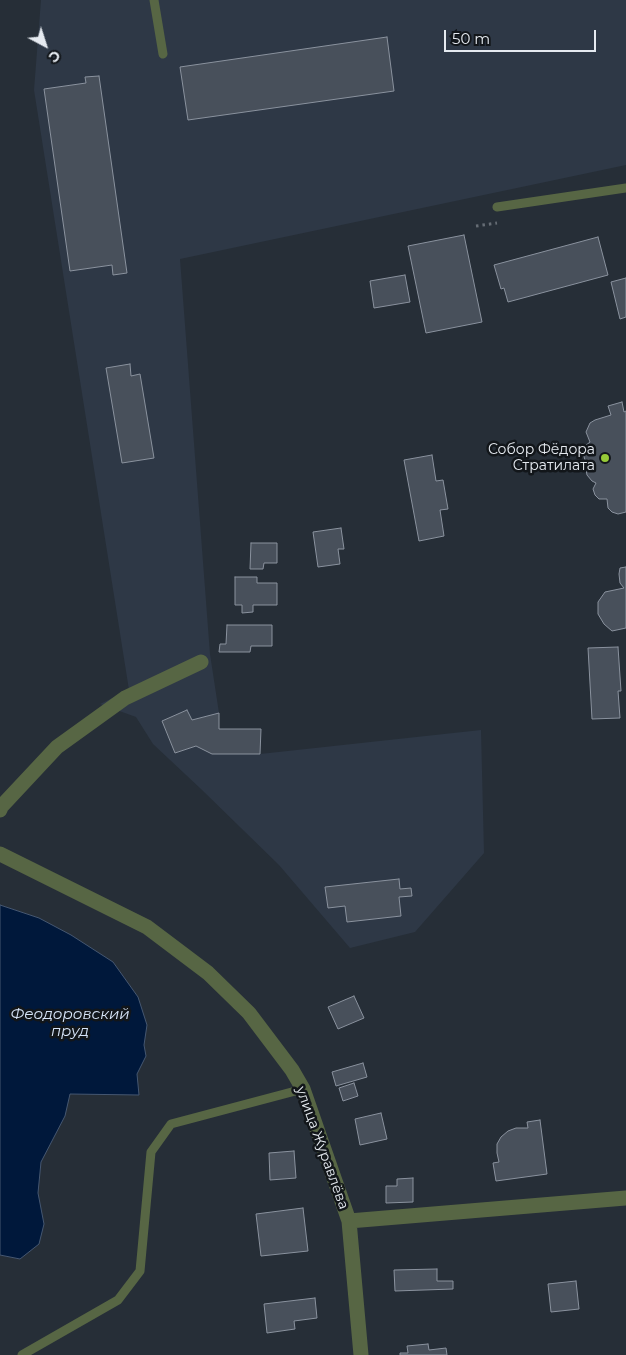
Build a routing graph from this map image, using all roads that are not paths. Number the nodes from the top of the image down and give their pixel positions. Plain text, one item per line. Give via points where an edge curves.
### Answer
1 (154, 0) edge
2 (163, 54) dead end
3 (626, 188) edge
4 (497, 207) dead end
5 (201, 662) dead end
6 (0, 797) edge
7 (0, 808) edge
8 (0, 854) edge
9 (303, 1089) junction
10 (626, 1198) edge
11 (349, 1221) junction
12 (22, 1355) edge
13 (360, 1355) edge

1 - 2 lane
3 - 4 lane
5 - 7 street via 125,698 57,747
6 - 7 lane
8 - 9 street, улица Журавлёва via 147,927 208,973 250,1013
9 - 11 street, улица Журавлёва
9 - 12 lane via 171,1124 151,1152 140,1271 118,1300
10 - 11 street
11 - 13 street, улица Журавлёва

